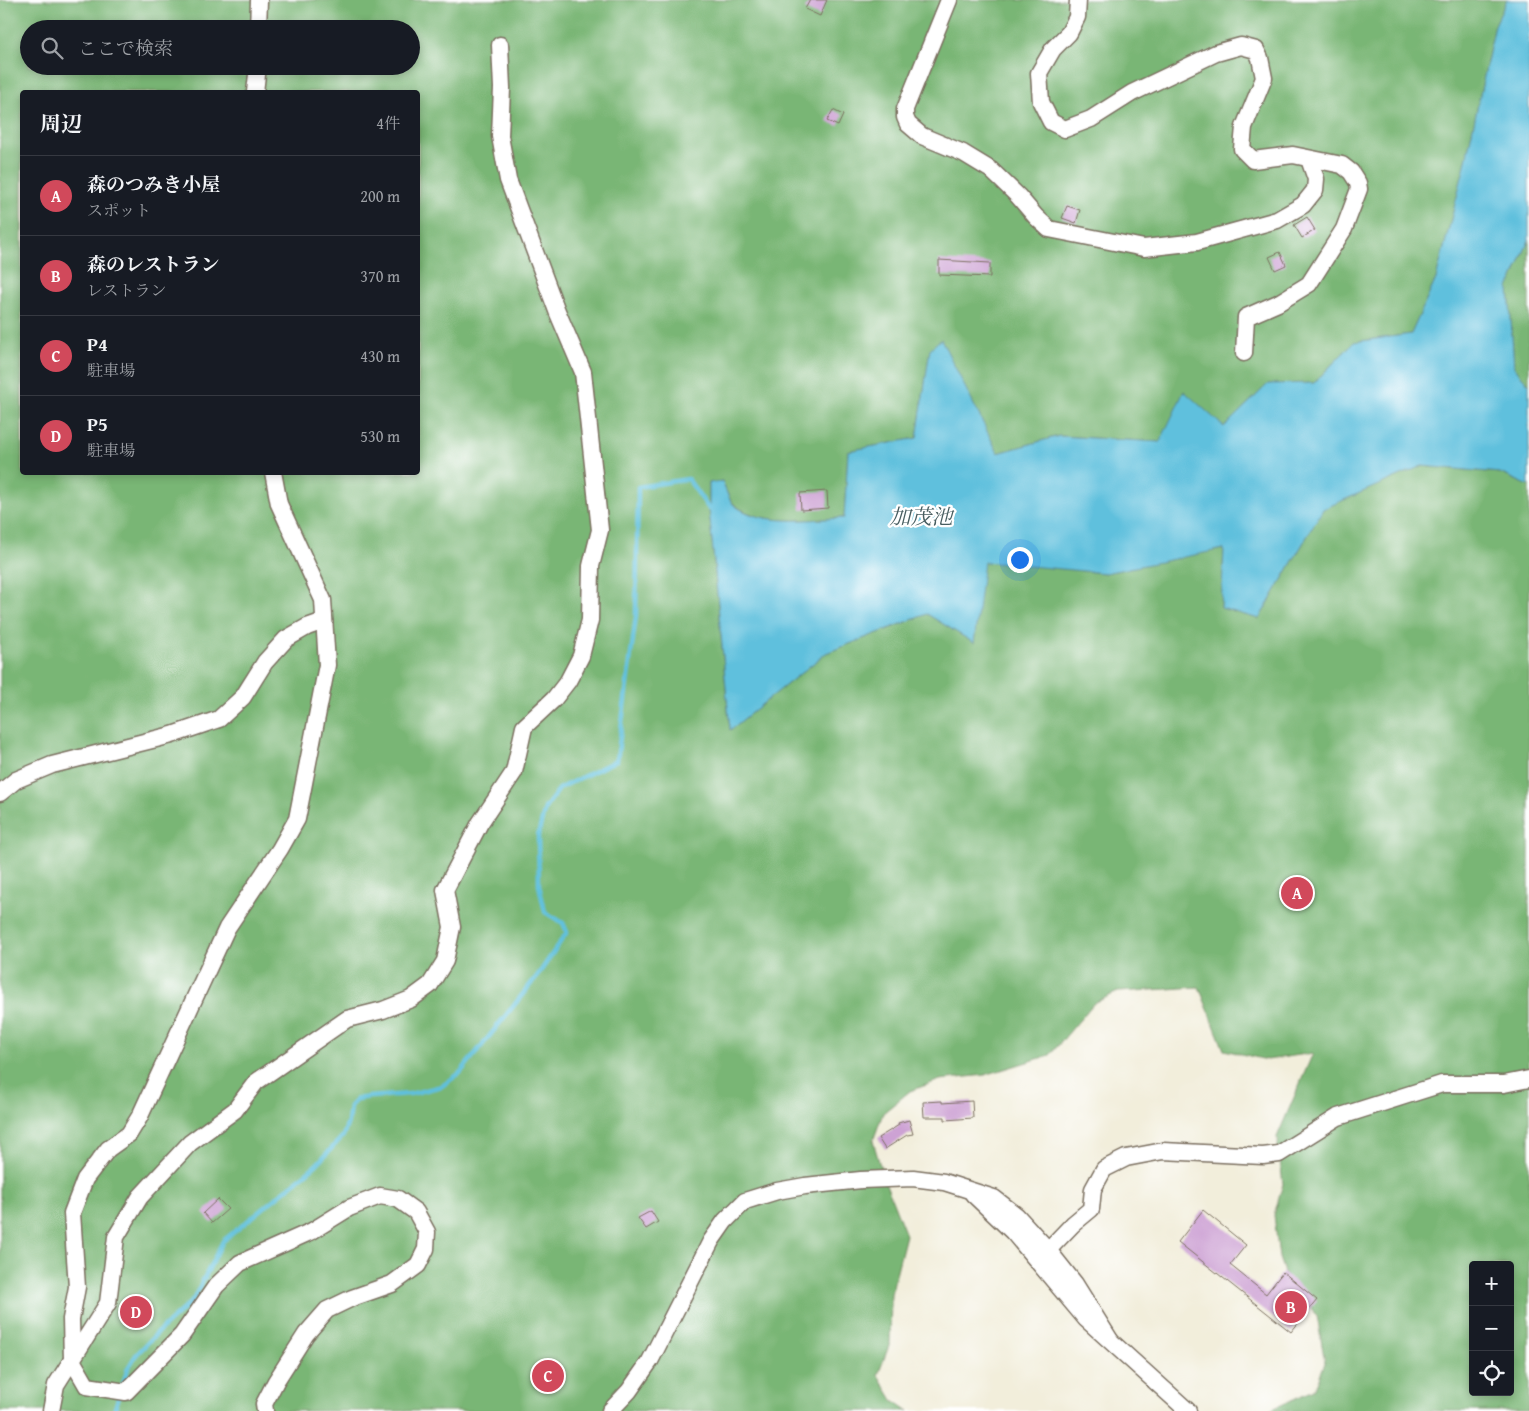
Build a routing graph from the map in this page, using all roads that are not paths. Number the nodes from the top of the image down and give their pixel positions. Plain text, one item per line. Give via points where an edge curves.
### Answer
1 (259, 0) edge
2 (949, 0) edge
3 (1078, 0) edge
4 (258, 20) edge
5 (500, 45) dead end
6 (257, 75) edge
7 (255, 90) edge
8 (1309, 159) junction
9 (1244, 353) dead end
10 (274, 475) edge
11 (324, 621) junction
12 (0, 793) edge
13 (1529, 1079) edge
14 (968, 1188) junction
15 (1048, 1250) junction
16 (1110, 1340) junction
17 (72, 1360) junction
18 (51, 1411) edge
19 (265, 1411) edge
20 (610, 1411) edge
21 (1188, 1411) edge

1 - 4 street
2 - 8 street via 905,110 908,124 922,136 963,153 991,170 1049,229 1144,248 1197,242 1235,232 1277,220 1302,205 1315,190 1316,180
3 - 8 street via 1077,18 1069,33 1053,49 1039,73 1041,102 1051,122 1065,129 1091,119 1132,93 1171,74 1216,53 1241,46 1256,50 1264,78 1244,127 1242,149 1253,160 1293,155
5 - 17 street via 500,136 508,180 583,372 600,530 591,566 590,620 581,656 568,681 524,727 514,772 480,823 445,890 452,927 445,961 430,985 411,999 347,1019 256,1082 235,1110 190,1143 140,1197 116,1237 108,1304
6 - 7 street
8 - 9 street via 1342,165 1351,172 1359,189 1344,230 1309,284 1246,317
10 - 11 street via 279,504 323,600
11 - 12 street via 307,626 286,639 265,662 243,697 219,719 172,735 52,765 16,780
11 - 17 street via 327,664 297,819 227,928 140,1116 129,1134 108,1149 85,1179 72,1213 78,1287 71,1319
13 - 15 street via 1504,1084 1442,1084 1338,1117 1279,1154 1163,1151 1126,1158 1104,1168 1093,1189 1091,1209
14 - 15 street via 994,1198 1016,1215
14 - 16 street via 1013,1232 1086,1319
14 - 20 street via 913,1178 861,1180 777,1191 745,1201 724,1221 711,1241 650,1361
15 - 16 street via 1075,1284
16 - 21 street
17 - 18 street via 56,1385
17 - 19 street via 87,1386 126,1392 182,1336 216,1286 240,1263 312,1231 349,1208 380,1196 398,1199 416,1212 426,1232 426,1248 418,1265 392,1284 327,1310 306,1334 276,1381 264,1404

